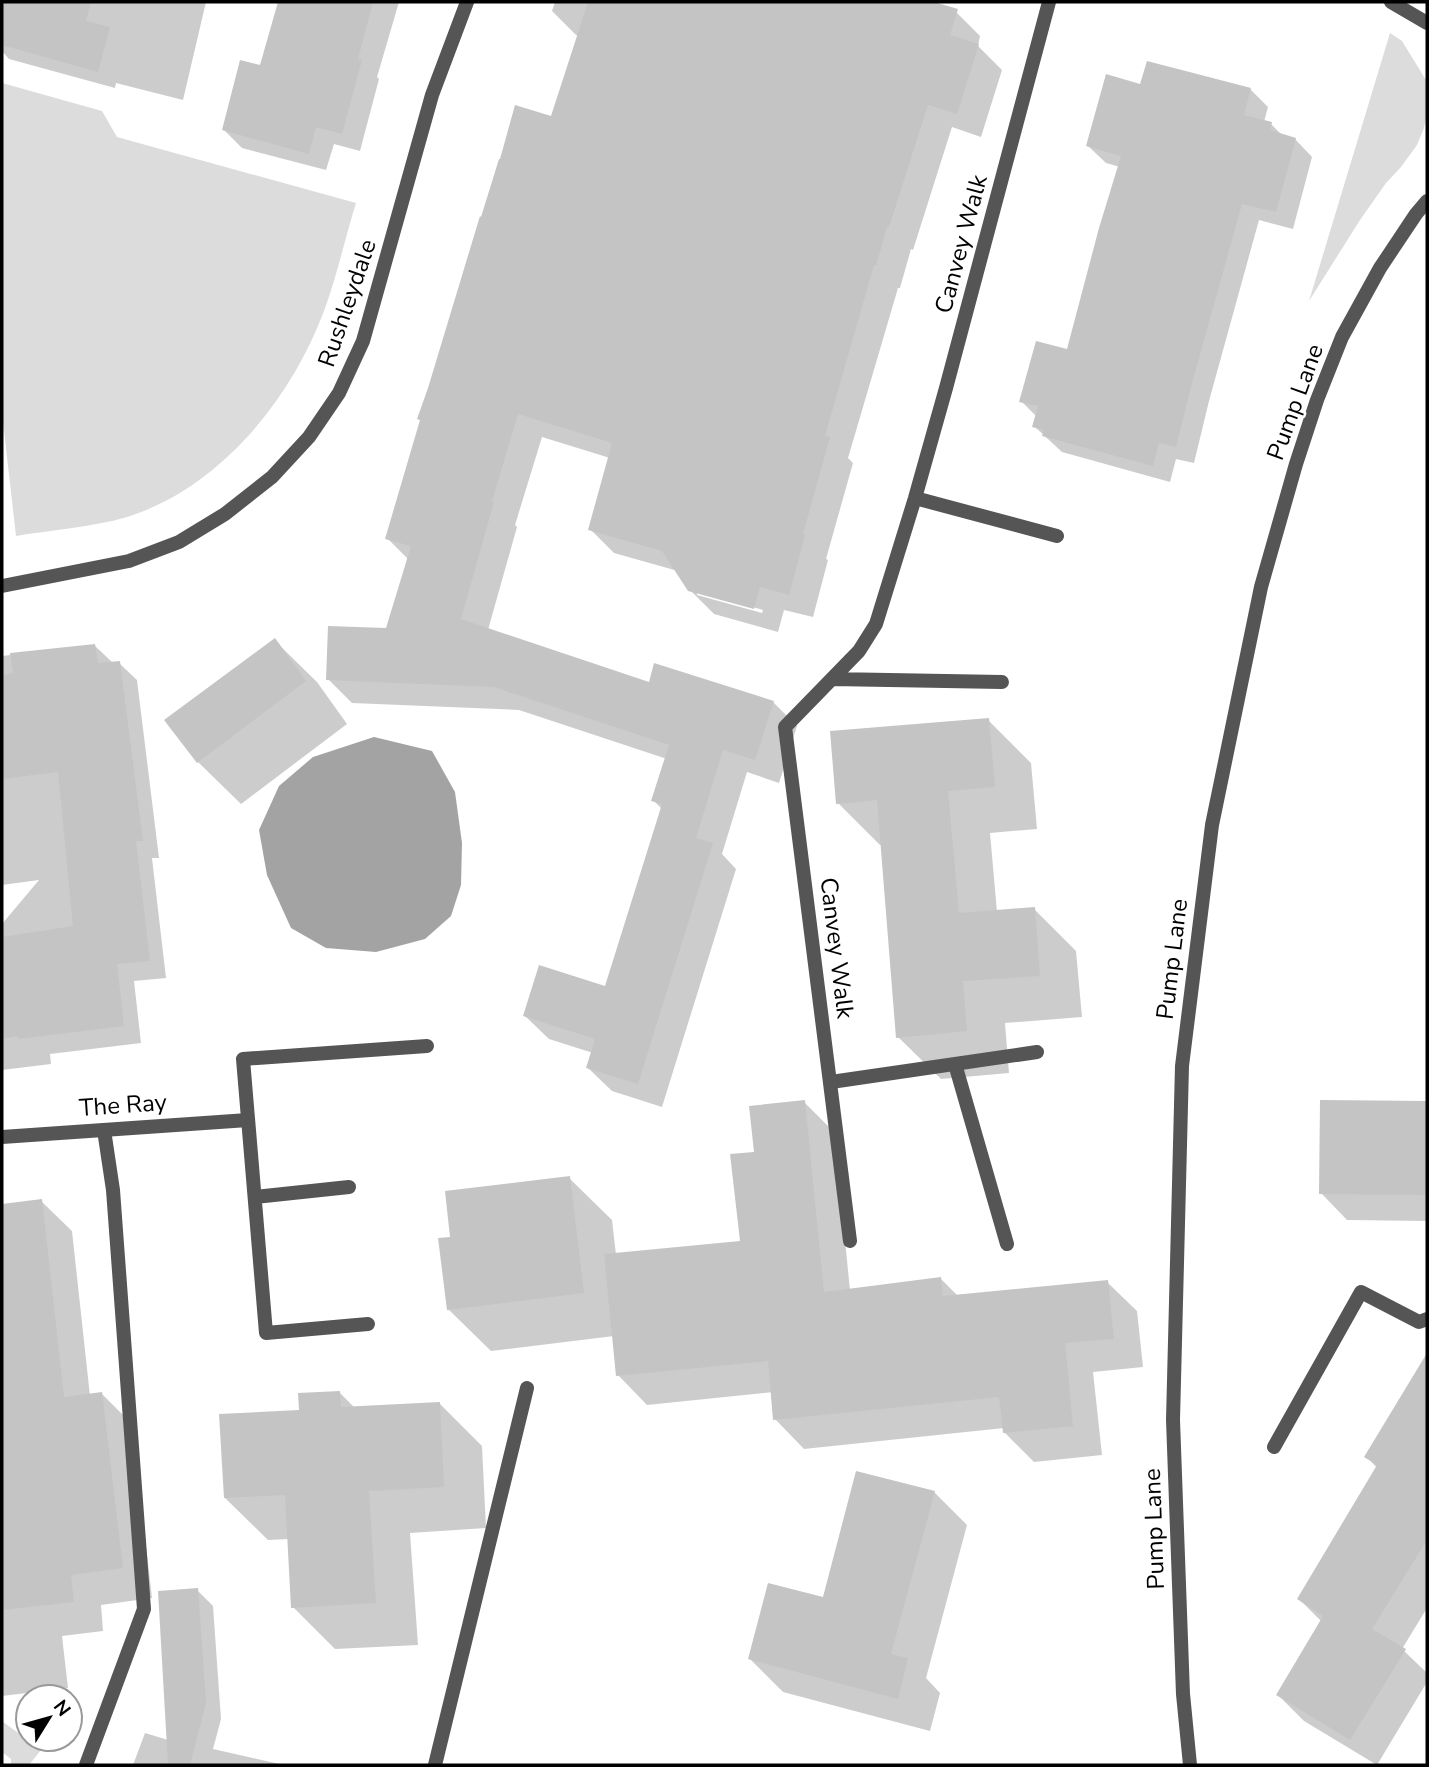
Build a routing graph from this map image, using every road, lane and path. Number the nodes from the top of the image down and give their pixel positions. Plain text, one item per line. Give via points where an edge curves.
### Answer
1 (467, 2) edge
2 (1049, 2) edge
3 (1391, 2) edge
4 (1427, 23) edge
5 (1427, 201) edge
6 (915, 498) junction
7 (1058, 536) dead end
8 (2, 586) edge
9 (832, 679) junction
10 (1002, 682) dead end
11 (427, 1046) dead end
12 (1037, 1052) dead end
13 (955, 1064) junction
14 (831, 1082) junction
15 (248, 1120) junction
16 (104, 1130) junction
17 (2, 1136) edge
18 (349, 1187) dead end
19 (255, 1197) junction
20 (850, 1241) dead end
21 (1007, 1244) dead end
22 (1427, 1319) edge
23 (368, 1324) dead end
24 (527, 1388) dead end
25 (1274, 1447) dead end
26 (86, 1765) edge
27 (435, 1765) edge
28 (1190, 1765) edge

1 - 8 street, Rushleydale via 432,95 363,341 339,393 309,437 272,477 179,542 129,561
2 - 6 street, Canvey Walk
3 - 4 street
5 - 28 street, Pump Lane via 1380,268 1342,337 1317,400 1261,587 1212,825 1182,1066 1173,1420
6 - 7 street
6 - 9 street, Canvey Walk via 876,624 859,651
9 - 10 street
9 - 14 street, Canvey Walk via 785,727
11 - 15 street via 243,1059
12 - 13 street
13 - 14 street
13 - 21 street
14 - 20 street, Canvey Walk
15 - 16 street, The Ray
15 - 19 street
16 - 17 street, The Ray
16 - 26 street via 113,1190 144,1609
18 - 19 street
19 - 23 street via 267,1333
22 - 25 street via 1419,1322 1362,1292
24 - 27 street

